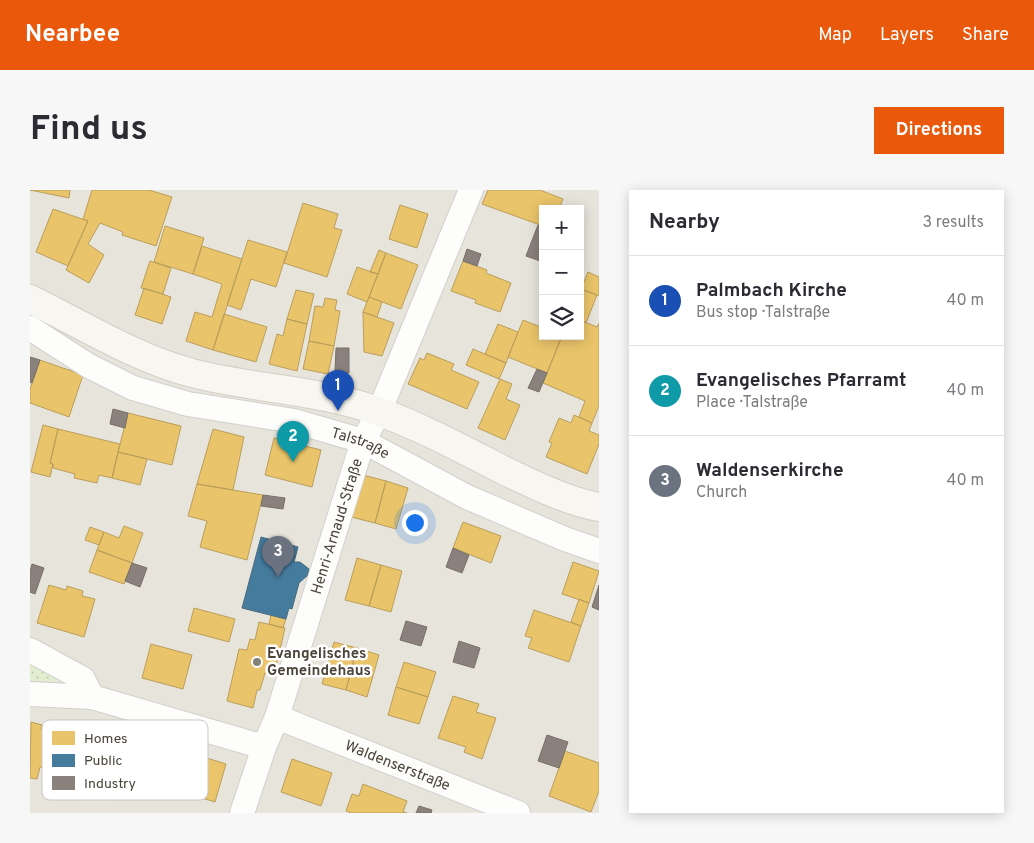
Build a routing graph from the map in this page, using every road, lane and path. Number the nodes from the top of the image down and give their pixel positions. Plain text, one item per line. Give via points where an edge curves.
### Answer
1 (471, 190) edge
2 (30, 299) edge
3 (30, 328) edge
4 (380, 412) junction
5 (363, 441) junction
6 (599, 507) edge
7 (599, 550) edge
8 (30, 650) edge
9 (30, 694) edge
10 (92, 697) junction
11 (277, 717) junction
12 (171, 720) edge
13 (208, 731) edge
14 (264, 747) junction
15 (242, 813) edge
16 (518, 813) edge

1 - 4 street, Henri-Arnaud-Straße
2 - 4 main road via 158,362 218,380 320,395
3 - 5 street, Talstraße via 89,366 133,388 188,404 294,421
4 - 5 street, Henri-Arnaud-Straße
4 - 6 main road via 424,430 541,488
5 - 7 street, Talstraße via 467,496 565,539
5 - 11 street, Henri-Arnaud-Straße
8 - 10 street via 83,679
9 - 10 street
10 - 12 street
11 - 14 street, Henri-Arnaud-Straße
11 - 16 street, Waldenserstraße
13 - 14 street
14 - 15 street, Henri-Arnaud-Straße

